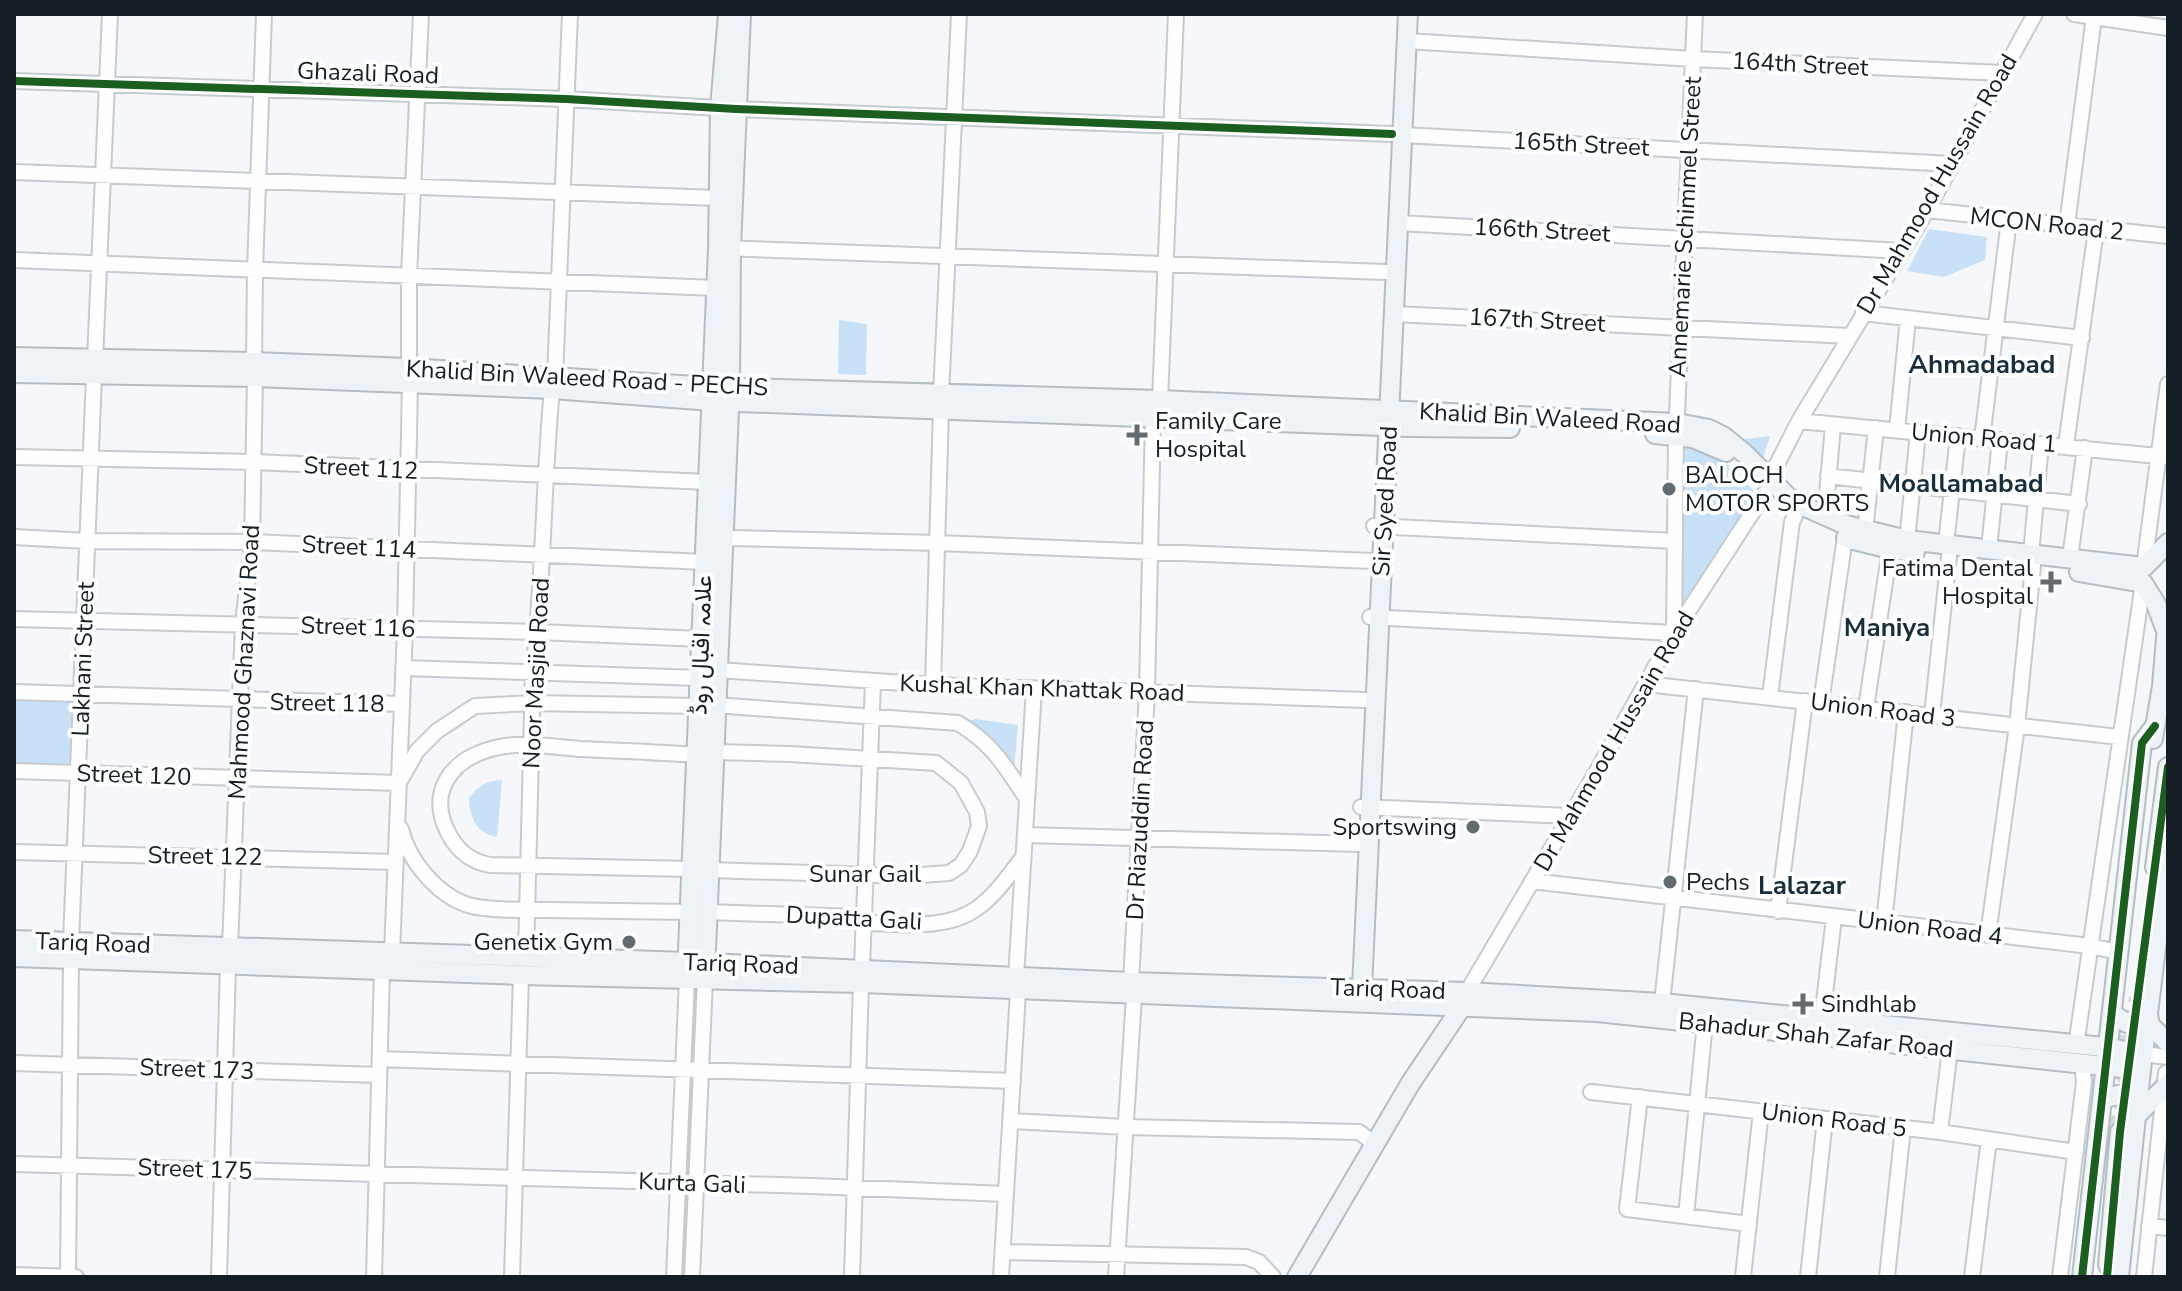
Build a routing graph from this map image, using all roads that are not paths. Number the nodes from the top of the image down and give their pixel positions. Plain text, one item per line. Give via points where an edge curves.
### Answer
1 (110, 14) edge
2 (264, 14) edge
3 (421, 14) edge
4 (570, 14) edge
5 (728, 14) edge
6 (741, 14) edge
7 (959, 14) edge
8 (1176, 14) edge
9 (1397, 14) edge
10 (1408, 14) edge
11 (1695, 14) edge
12 (2035, 14) edge
13 (2074, 14) edge
14 (2094, 17) junction
15 (2168, 28) edge
16 (1407, 41) junction
17 (1693, 59) junction
18 (2002, 73) junction
19 (14, 81) edge
20 (107, 84) junction
21 (261, 90) junction
22 (417, 95) junction
23 (566, 99) junction
24 (728, 109) junction
25 (954, 117) junction
26 (1169, 126) junction
27 (1397, 134) junction
28 (1689, 150) junction
29 (1396, 162) junction
30 (1952, 164) junction
31 (14, 172) edge
32 (104, 176) junction
33 (258, 181) junction
34 (413, 187) junction
35 (562, 193) junction
36 (718, 198) junction
37 (1927, 210) junction
38 (2009, 220) junction
39 (1398, 223) junction
40 (2067, 225) junction
41 (2096, 230) junction
42 (2168, 236) edge
43 (1685, 237) junction
44 (725, 248) junction
45 (1902, 251) junction
46 (948, 256) junction
47 (14, 260) edge
48 (101, 264) junction
49 (1165, 265) junction
50 (255, 270) junction
51 (1385, 272) junction
52 (409, 276) junction
53 (559, 281) junction
54 (717, 288) junction
55 (1390, 293) junction
56 (1863, 313) junction
57 (1394, 314) junction
58 (1908, 318) junction
59 (1681, 326) junction
60 (1994, 327) junction
61 (1850, 336) junction
62 (2082, 338) junction
63 (14, 357) edge
64 (95, 368) junction
65 (255, 369) junction
66 (14, 373) edge
67 (410, 375) junction
68 (554, 383) junction
69 (2168, 384) edge
70 (721, 394) junction
71 (1160, 400) junction
72 (941, 402) junction
73 (1153, 418) junction
74 (1379, 418) junction
75 (1799, 421) junction
76 (1833, 425) junction
77 (1876, 428) junction
78 (1677, 429) junction
79 (1897, 430) junction
80 (1918, 433) junction
81 (1958, 436) junction
82 (1982, 439) junction
83 (2000, 440) junction
84 (2041, 444) junction
85 (2066, 445) junction
86 (2085, 448) junction
87 (2164, 456) edge
88 (14, 457) edge
89 (91, 460) junction
90 (255, 462) junction
91 (409, 470) junction
92 (544, 475) junction
93 (1828, 476) junction
94 (1872, 481) junction
95 (708, 482) junction
96 (1767, 486) junction
97 (1913, 486) junction
98 (1952, 490) junction
99 (1995, 494) junction
100 (2036, 499) junction
101 (2079, 504) junction
102 (1795, 516) junction
103 (1825, 517) junction
104 (1379, 526) junction
105 (1865, 531) junction
106 (14, 537) edge
107 (1845, 537) junction
108 (723, 540) junction
109 (1907, 540) junction
110 (87, 541) junction
111 (1675, 541) junction
112 (252, 542) junction
113 (938, 543) junction
114 (2168, 543) edge
115 (1890, 549) junction
116 (1989, 549) junction
117 (407, 550) junction
118 (1948, 550) junction
119 (541, 553) junction
120 (1151, 553) junction
121 (2070, 558) junction
122 (2032, 560) junction
123 (1372, 561) junction
124 (705, 562) junction
125 (2099, 568) junction
126 (2144, 575) junction
127 (1375, 617) junction
128 (14, 619) edge
129 (84, 620) junction
130 (2167, 622) edge
131 (243, 624) junction
132 (405, 629) junction
133 (538, 632) junction
134 (1674, 633) junction
135 (701, 639) junction
136 (403, 668) junction
137 (718, 670) junction
138 (533, 672) junction
139 (700, 678) junction
140 (873, 682) junction
141 (1646, 684) junction
142 (933, 685) junction
143 (1034, 689) junction
144 (1696, 689) junction
145 (14, 692) edge
146 (1147, 692) junction
147 (81, 694) junction
148 (1770, 697) junction
149 (1366, 700) junction
150 (239, 701) junction
151 (1805, 701) junction
152 (532, 703) junction
153 (1821, 703) junction
154 (401, 704) junction
155 (707, 706) junction
156 (1866, 708) junction
157 (1906, 712) junction
158 (1932, 715) junction
159 (872, 717) junction
160 (2017, 726) junction
161 (2155, 726) junction
162 (2119, 737) junction
163 (531, 745) junction
164 (705, 754) junction
165 (869, 758) junction
166 (2168, 767) edge
167 (14, 771) edge
168 (78, 773) junction
169 (237, 779) junction
170 (398, 783) junction
171 (1027, 799) junction
172 (1366, 808) junction
173 (398, 815) junction
174 (1570, 816) junction
175 (1025, 835) junction
176 (1139, 838) junction
177 (1360, 844) junction
178 (2168, 851) edge
179 (14, 852) edge
180 (75, 854) junction
181 (1023, 857) junction
182 (234, 858) junction
183 (396, 862) junction
184 (529, 864) junction
185 (700, 869) junction
186 (865, 876) junction
187 (1532, 881) junction
188 (1673, 898) junction
189 (526, 910) junction
190 (1778, 911) junction
191 (699, 912) junction
192 (1834, 917) junction
193 (864, 923) junction
194 (1884, 923) junction
195 (1988, 935) junction
196 (14, 940) edge
197 (2090, 946) junction
198 (71, 950) junction
199 (2119, 952) junction
200 (229, 956) junction
201 (526, 956) junction
202 (14, 957) edge
203 (387, 961) junction
204 (696, 970) junction
205 (521, 975) junction
206 (862, 976) junction
207 (1017, 984) junction
208 (1358, 988) junction
209 (1132, 989) junction
210 (1465, 998) junction
211 (1662, 1003) junction
212 (2112, 1012) junction
213 (2148, 1015) junction
214 (1822, 1019) junction
215 (1705, 1023) junction
216 (2168, 1043) edge
217 (1950, 1049) junction
218 (2079, 1054) junction
219 (2107, 1057) junction
220 (2168, 1057) edge
221 (380, 1059) junction
222 (518, 1062) junction
223 (2142, 1062) junction
224 (14, 1063) edge
225 (70, 1065) junction
226 (683, 1069) junction
227 (225, 1070) junction
228 (701, 1070) junction
229 (859, 1074) junction
230 (379, 1075) junction
231 (2167, 1079) edge
232 (1013, 1081) junction
233 (1591, 1092) dead end
234 (1640, 1097) junction
235 (2102, 1102) junction
236 (1699, 1104) junction
237 (2137, 1110) junction
238 (1761, 1111) junction
239 (1825, 1119) junction
240 (1010, 1121) junction
241 (1126, 1127) junction
242 (1903, 1128) junction
243 (1940, 1132) junction
244 (1989, 1139) junction
245 (1375, 1144) junction
246 (2076, 1152) junction
247 (14, 1164) edge
248 (69, 1166) junction
249 (222, 1170) junction
250 (377, 1174) junction
251 (515, 1178) junction
252 (678, 1182) junction
253 (696, 1183) junction
254 (855, 1187) junction
255 (1006, 1194) junction
256 (1686, 1216) junction
257 (1749, 1224) junction
258 (2149, 1226) junction
259 (2168, 1228) edge
260 (1003, 1252) junction
261 (1117, 1256) junction
262 (14, 1275) edge
263 (68, 1277) edge
264 (76, 1277) edge
265 (219, 1277) edge
266 (374, 1277) edge
267 (512, 1277) edge
268 (674, 1277) edge
269 (692, 1277) edge
270 (852, 1277) edge
271 (1001, 1277) edge
272 (1116, 1277) edge
273 (1273, 1277) edge
274 (1297, 1277) edge
275 (1743, 1277) edge
276 (1808, 1277) edge
277 (1887, 1277) edge
278 (1972, 1277) edge
279 (2060, 1277) edge
280 (2082, 1277) edge
281 (2091, 1277) edge
282 (2107, 1277) edge
283 (2119, 1277) edge
284 (2144, 1277) edge

1 - 20 street, Lakhani Street
2 - 21 street, Mahmood Ghaznavi Road
3 - 22 street
4 - 23 street, Noor Masjid Road
5 - 24 main road, علامہ اقبال روڈ
6 - 24 main road, علامہ اقبال روڈ
7 - 25 street
8 - 26 street
9 - 27 main road, Sir Syed Road
10 - 16 main road, Sir Syed Road
11 - 17 street, Annemarie Schimmel Street
12 - 18 street, Dr Mahmood Hussain Road
13 - 14 street
14 - 15 street
14 - 40 street
16 - 17 street, 164th Street
16 - 27 main road, Sir Syed Road
17 - 18 street, 164th Street
17 - 28 street, Annemarie Schimmel Street
18 - 30 street, Dr Mahmood Hussain Road
19 - 20 street, Ghazali Road
20 - 21 street, Ghazali Road
20 - 32 street, Lakhani Street
21 - 22 street, Ghazali Road
21 - 33 street, Mahmood Ghaznavi Road
22 - 23 street, Ghazali Road
22 - 34 street
23 - 24 street, Ghazali Road
23 - 35 street, Noor Masjid Road
24 - 25 street, Ghazali Road
24 - 36 main road, علامہ اقبال روڈ
24 - 44 main road, علامہ اقبال روڈ
25 - 26 street, Ghazali Road
25 - 46 street
26 - 27 street, 165th Street
26 - 49 street
27 - 28 street, 165th Street
27 - 29 main road, Sir Syed Road
28 - 30 street, 165th Street
28 - 43 street, Annemarie Schimmel Street
29 - 39 main road, Sir Syed Road
29 - 51 main road, Sir Syed Road
30 - 37 street, Dr Mahmood Hussain Road
31 - 32 street
32 - 33 street
32 - 48 street, Lakhani Street
33 - 34 street
33 - 50 street, Mahmood Ghaznavi Road
34 - 35 street
34 - 52 street
35 - 36 street
35 - 53 street, Noor Masjid Road
36 - 44 main road, علامہ اقبال روڈ
37 - 38 street, MCON Road 2
37 - 45 street, Dr Mahmood Hussain Road
38 - 40 street, MCON Road 2
38 - 60 street
39 - 43 street, 166th Street
39 - 55 main road, Sir Syed Road
40 - 41 street, MCON Road 2
41 - 42 street, MCON Road 2
41 - 62 street
43 - 45 street, 166th Street
43 - 59 street, Annemarie Schimmel Street
44 - 46 street
44 - 54 main road, علامہ اقبال روڈ
44 - 70 main road, علامہ اقبال روڈ
45 - 56 street, Dr Mahmood Hussain Road
46 - 49 street
46 - 72 street
47 - 48 street
48 - 50 street
48 - 64 street, Lakhani Street
49 - 51 street
49 - 71 street
50 - 52 street
50 - 65 street, Mahmood Ghaznavi Road
51 - 55 main road, Sir Syed Road
52 - 53 street
52 - 67 street
53 - 54 street
53 - 68 street, Noor Masjid Road
54 - 70 main road, علامہ اقبال روڈ
55 - 57 main road, Sir Syed Road
55 - 74 main road, Sir Syed Road
56 - 58 street
56 - 61 street, Dr Mahmood Hussain Road
57 - 59 street, 167th Street
57 - 74 main road, Sir Syed Road
58 - 60 street
58 - 79 street
59 - 61 street, 167th Street
59 - 78 street, Annemarie Schimmel Street
60 - 62 street
60 - 82 street
61 - 75 street, Dr Mahmood Hussain Road
62 - 85 street
63 - 64 main road, Khalid Bin Waleed Road - PECHS
64 - 65 main road, Khalid Bin Waleed Road - PECHS
64 - 66 main road, Khalid Bin Waleed Road - PECHS
64 - 89 street, Lakhani Street
65 - 67 main road, Khalid Bin Waleed Road - PECHS
65 - 90 street, Mahmood Ghaznavi Road
67 - 68 main road, Khalid Bin Waleed Road - PECHS
67 - 91 street
68 - 70 main road, Khalid Bin Waleed Road - PECHS
68 - 92 street, Noor Masjid Road
69 - 87 street
70 - 72 main road, Khalid Bin Waleed Road - PECHS
70 - 95 main road, علامہ اقبال روڈ
70 - 108 main road, علامہ اقبال روڈ
71 - 72 main road, Khalid Bin Waleed Road - PECHS
71 - 74 main road, Khalid Bin Waleed Road
72 - 73 main road, Khalid Bin Waleed Road - PECHS
72 - 113 street
73 - 74 main road, Khalid Bin Waleed Road
73 - 120 street, Dr Riazuddin Road
74 - 78 main road, Khalid Bin Waleed Road via 1505,428
74 - 104 main road, Sir Syed Road
75 - 76 street, Union Road 1
75 - 96 street, Dr Mahmood Hussain Road
76 - 77 street, Union Road 1
76 - 93 street
77 - 79 street, Union Road 1
77 - 94 street
78 - 96 main road, Khalid Bin Waleed Road via 1720,448
78 - 111 street, Annemarie Schimmel Street
79 - 80 street, Union Road 1
80 - 81 street, Union Road 1
80 - 97 street
81 - 82 street, Union Road 1
81 - 98 street
82 - 83 street, Union Road 1
83 - 84 street, Union Road 1
83 - 99 street
84 - 85 street, Union Road 1
84 - 100 street
85 - 86 street, Union Road 1
86 - 87 street, Union Road 1
86 - 101 street
87 - 126 street
88 - 89 street, Street 112
89 - 90 street, Street 112
89 - 110 street, Lakhani Street
90 - 91 street, Street 112
90 - 112 street, Mahmood Ghaznavi Road
91 - 92 street, Street 112
91 - 117 street
92 - 95 street, Street 112
92 - 119 street, Noor Masjid Road
93 - 94 street
93 - 103 street
94 - 97 street
94 - 105 street
95 - 124 main road, علامہ اقبال روڈ
96 - 102 main road, Khalid Bin Waleed Road
96 - 103 main road, Khalid Bin Waleed Road
96 - 134 street, Dr Mahmood Hussain Road
97 - 98 street
97 - 109 street
98 - 99 street
98 - 118 street
99 - 100 street
99 - 116 street
100 - 101 street
100 - 122 street
101 - 121 street
102 - 107 main road, Khalid Bin Waleed Road
102 - 148 street
103 - 105 main road, Khalid Bin Waleed Road
104 - 111 street
104 - 123 main road, Sir Syed Road
104 - 127 main road, Sir Syed Road
105 - 109 main road, Khalid Bin Waleed Road
106 - 110 street, Street 114
107 - 115 main road, Khalid Bin Waleed Road
107 - 153 street
108 - 113 street
108 - 137 main road, علامہ اقبال روڈ
109 - 118 main road, Khalid Bin Waleed Road
110 - 112 street, Street 114
110 - 129 street, Lakhani Street
111 - 134 street, Annemarie Schimmel Street
112 - 117 street, Street 114
112 - 131 street, Mahmood Ghaznavi Road
113 - 120 street
113 - 142 street
114 - 126 main road
115 - 118 main road, Khalid Bin Waleed Road
115 - 156 street
116 - 118 main road, Khalid Bin Waleed Road
116 - 122 main road, Khalid Bin Waleed Road
117 - 119 street, Street 114
117 - 132 street
118 - 122 main road, Khalid Bin Waleed Road
118 - 158 street
119 - 124 street, Street 114
119 - 133 street, Noor Masjid Road
120 - 123 street
120 - 146 street, Dr Riazuddin Road
121 - 122 main road, Khalid Bin Waleed Road
121 - 125 main road, Khalid Bin Waleed Road
122 - 125 main road
122 - 160 street
123 - 127 main road, Sir Syed Road
124 - 135 main road, علامہ اقبال روڈ
125 - 126 main road, Khalid Bin Waleed Road
126 - 130 main road
126 - 162 street
127 - 134 street
127 - 149 main road, Sir Syed Road
127 - 172 main road, Sir Syed Road
128 - 129 street, Street 116
129 - 131 street, Street 116
129 - 147 street, Lakhani Street
130 - 161 main road
131 - 132 street, Street 116
131 - 150 street, Mahmood Ghaznavi Road
132 - 133 street, Street 116
132 - 136 street
133 - 135 street, Street 116
133 - 138 street, Noor Masjid Road
134 - 141 street, Dr Mahmood Hussain Road
135 - 139 main road, علامہ اقبال روڈ
136 - 138 street
136 - 154 street
137 - 140 street, Kushal Khan Khattak Road
137 - 155 main road, علامہ اقبال روڈ
138 - 139 street
138 - 152 street, Noor Masjid Road
139 - 155 main road, علامہ اقبال روڈ
140 - 142 street, Kushal Khan Khattak Road
140 - 159 street
141 - 144 street, Union Road 3
141 - 174 street, Dr Mahmood Hussain Road
142 - 143 street, Kushal Khan Khattak Road
143 - 146 street, Kushal Khan Khattak Road
143 - 171 street
144 - 148 street, Union Road 3
144 - 188 street
145 - 147 street, Street 118
146 - 149 street, Kushal Khan Khattak Road
146 - 176 street, Dr Riazuddin Road
147 - 150 street, Street 118
147 - 168 street, Lakhani Street
148 - 151 street, Union Road 3
149 - 172 main road, Sir Syed Road
150 - 154 street, Street 118
150 - 169 street, Mahmood Ghaznavi Road
151 - 153 street, Union Road 3
151 - 190 street
152 - 155 street
152 - 163 street, Noor Masjid Road
152 - 170 street via 475,706 461,714 417,751
153 - 156 street, Union Road 3
154 - 170 street
155 - 159 street
155 - 164 main road, علامہ اقبال روڈ
156 - 157 street, Union Road 3
157 - 158 street, Union Road 3
157 - 194 street
158 - 160 street, Union Road 3
159 - 165 street
159 - 171 street via 958,723 981,737
160 - 162 street, Union Road 3
160 - 195 street
161 - 166 main road via 2130,995
161 - 199 main road via 2142,743
162 - 197 street
163 - 164 street, Sunar Gail
163 - 184 street, Noor Masjid Road
163 - 184 street, Sunar Gail via 474,754 453,770 439,797 442,821 466,856 490,865
164 - 165 street, Sunar Gail
164 - 185 main road, علامہ اقبال روڈ
165 - 186 street
165 - 186 street, Sunar Gail via 936,763 950,771 971,797 979,826 970,851 949,873
167 - 168 street, Street 120
168 - 169 street, Street 120
168 - 180 street, Lakhani Street
169 - 170 street, Street 120
169 - 182 street, Mahmood Ghaznavi Road
170 - 173 street
171 - 175 street
172 - 174 street
172 - 177 main road, Sir Syed Road
172 - 208 main road, Sir Syed Road
173 - 183 street
173 - 189 street, Dupatta Gali via 415,860 448,896 470,906
174 - 187 street, Dr Mahmood Hussain Road
175 - 176 street
175 - 181 street
176 - 177 street
176 - 209 street, Dr Riazuddin Road
177 - 208 main road, Sir Syed Road
178 - 213 main road
179 - 180 street, Street 122
180 - 182 street, Street 122
180 - 198 street, Lakhani Street
181 - 193 street, Dupatta Gali via 985,902 960,918
181 - 207 street
182 - 183 street, Street 122
182 - 200 street, Mahmood Ghaznavi Road
183 - 203 street
184 - 185 street, Sunar Gail
184 - 189 street, Noor Masjid Road
185 - 186 street, Sunar Gail
185 - 191 main road, علامہ اقبال روڈ
186 - 193 street
187 - 188 street, Union Road 4
187 - 210 street, Dr Mahmood Hussain Road
188 - 190 street, Union Road 4
188 - 211 street
189 - 191 street, Dupatta Gali
189 - 201 street, Noor Masjid Road
190 - 192 street, Union Road 4
191 - 193 street, Dupatta Gali via 856,917
191 - 204 main road, علامہ اقبال روڈ
192 - 194 street, Union Road 4
192 - 214 street
193 - 206 street
194 - 195 street, Union Road 4
195 - 197 street, Union Road 4
196 - 198 main road, Tariq Road
197 - 199 street, Union Road 4
197 - 218 street
198 - 200 main road, Tariq Road
198 - 202 main road, Tariq Road
198 - 225 street, Lakhani Street
199 - 212 main road
200 - 203 main road, Tariq Road
200 - 227 street, Mahmood Ghaznavi Road
201 - 203 main road, Tariq Road
201 - 204 main road, Tariq Road
203 - 205 main road, Tariq Road
203 - 221 street
204 - 205 main road, Tariq Road
204 - 206 main road, Tariq Road
204 - 226 street, علامہ اقبال روڈ
204 - 228 street, علامہ اقبال روڈ
205 - 222 street
206 - 207 main road, Tariq Road
206 - 229 street
207 - 209 main road, Tariq Road
207 - 232 street
208 - 209 main road, Tariq Road
208 - 210 main road, Tariq Road
209 - 210 main road, Tariq Road
209 - 241 street, Dr Riazuddin Road
210 - 211 main road, Bahadur Shah Zafar Road
210 - 215 main road, Bahadur Shah Zafar Road
210 - 245 main road, Dr Mahmood Hussain Road
211 - 214 main road, Bahadur Shah Zafar Road
212 - 213 main road via 2127,1023
212 - 218 main road
212 - 219 main road
213 - 216 main road via 2150,1025
213 - 223 main road
214 - 218 main road, Bahadur Shah Zafar Road
215 - 217 main road, Bahadur Shah Zafar Road
215 - 236 street
217 - 218 main road, Bahadur Shah Zafar Road
217 - 243 street
218 - 219 main road, Bahadur Shah Zafar Road
218 - 235 main road via 2101,1090
218 - 246 street via 2084,1082
219 - 223 main road, Bahadur Shah Zafar Road
219 - 235 main road
220 - 223 street, Bahadur Shah Zafar Road
221 - 222 street
221 - 230 street
222 - 226 street
222 - 251 street
223 - 231 street, Bahadur Shah Zafar Road
223 - 237 main road
224 - 225 street, Street 173
225 - 227 street, Street 173
225 - 248 street, Lakhani Street
226 - 228 street
226 - 252 street, علامہ اقبال روڈ
227 - 230 street, Street 173
227 - 249 street, Mahmood Ghaznavi Road
228 - 229 street
228 - 253 street, علامہ اقبال روڈ
229 - 232 street
229 - 254 street
230 - 250 street
231 - 237 main road
231 - 258 street
232 - 240 street
233 - 234 street, Union Road 5
234 - 236 street, Union Road 5
234 - 256 street via 1627,1209
235 - 237 main road via 2128,1094 2135,1097
235 - 280 main road
236 - 238 street, Union Road 5
236 - 256 street
237 - 283 main road
238 - 239 street, Union Road 5
238 - 257 street
239 - 242 street, Union Road 5
239 - 276 street
240 - 241 street
240 - 255 street
241 - 245 street via 1359,1132
241 - 261 street, Dr Riazuddin Road
242 - 243 street, Union Road 5
242 - 277 street
243 - 244 street, Union Road 5
244 - 246 street, Union Road 5
244 - 278 street
245 - 274 main road, Dr Mahmood Hussain Road
246 - 279 street
247 - 248 street, Street 175
248 - 249 street, Street 175
248 - 263 street, Lakhani Street
249 - 250 street, Street 175
249 - 265 street, Mahmood Ghaznavi Road
250 - 251 street, Kurta Gali
250 - 266 street
251 - 252 street, Kurta Gali
251 - 267 street
252 - 253 street, Kurta Gali
252 - 268 street, علامہ اقبال روڈ
253 - 254 street, Kurta Gali
253 - 269 street, علامہ اقبال روڈ
254 - 255 street, Kurta Gali
254 - 270 street
255 - 260 street
256 - 257 street
257 - 275 street
258 - 259 street
258 - 284 street
260 - 261 street
260 - 271 street
261 - 272 street, Dr Riazuddin Road
261 - 273 street via 1246,1257
262 - 263 street
263 - 264 street
281 - 282 main road via 2114,1132

